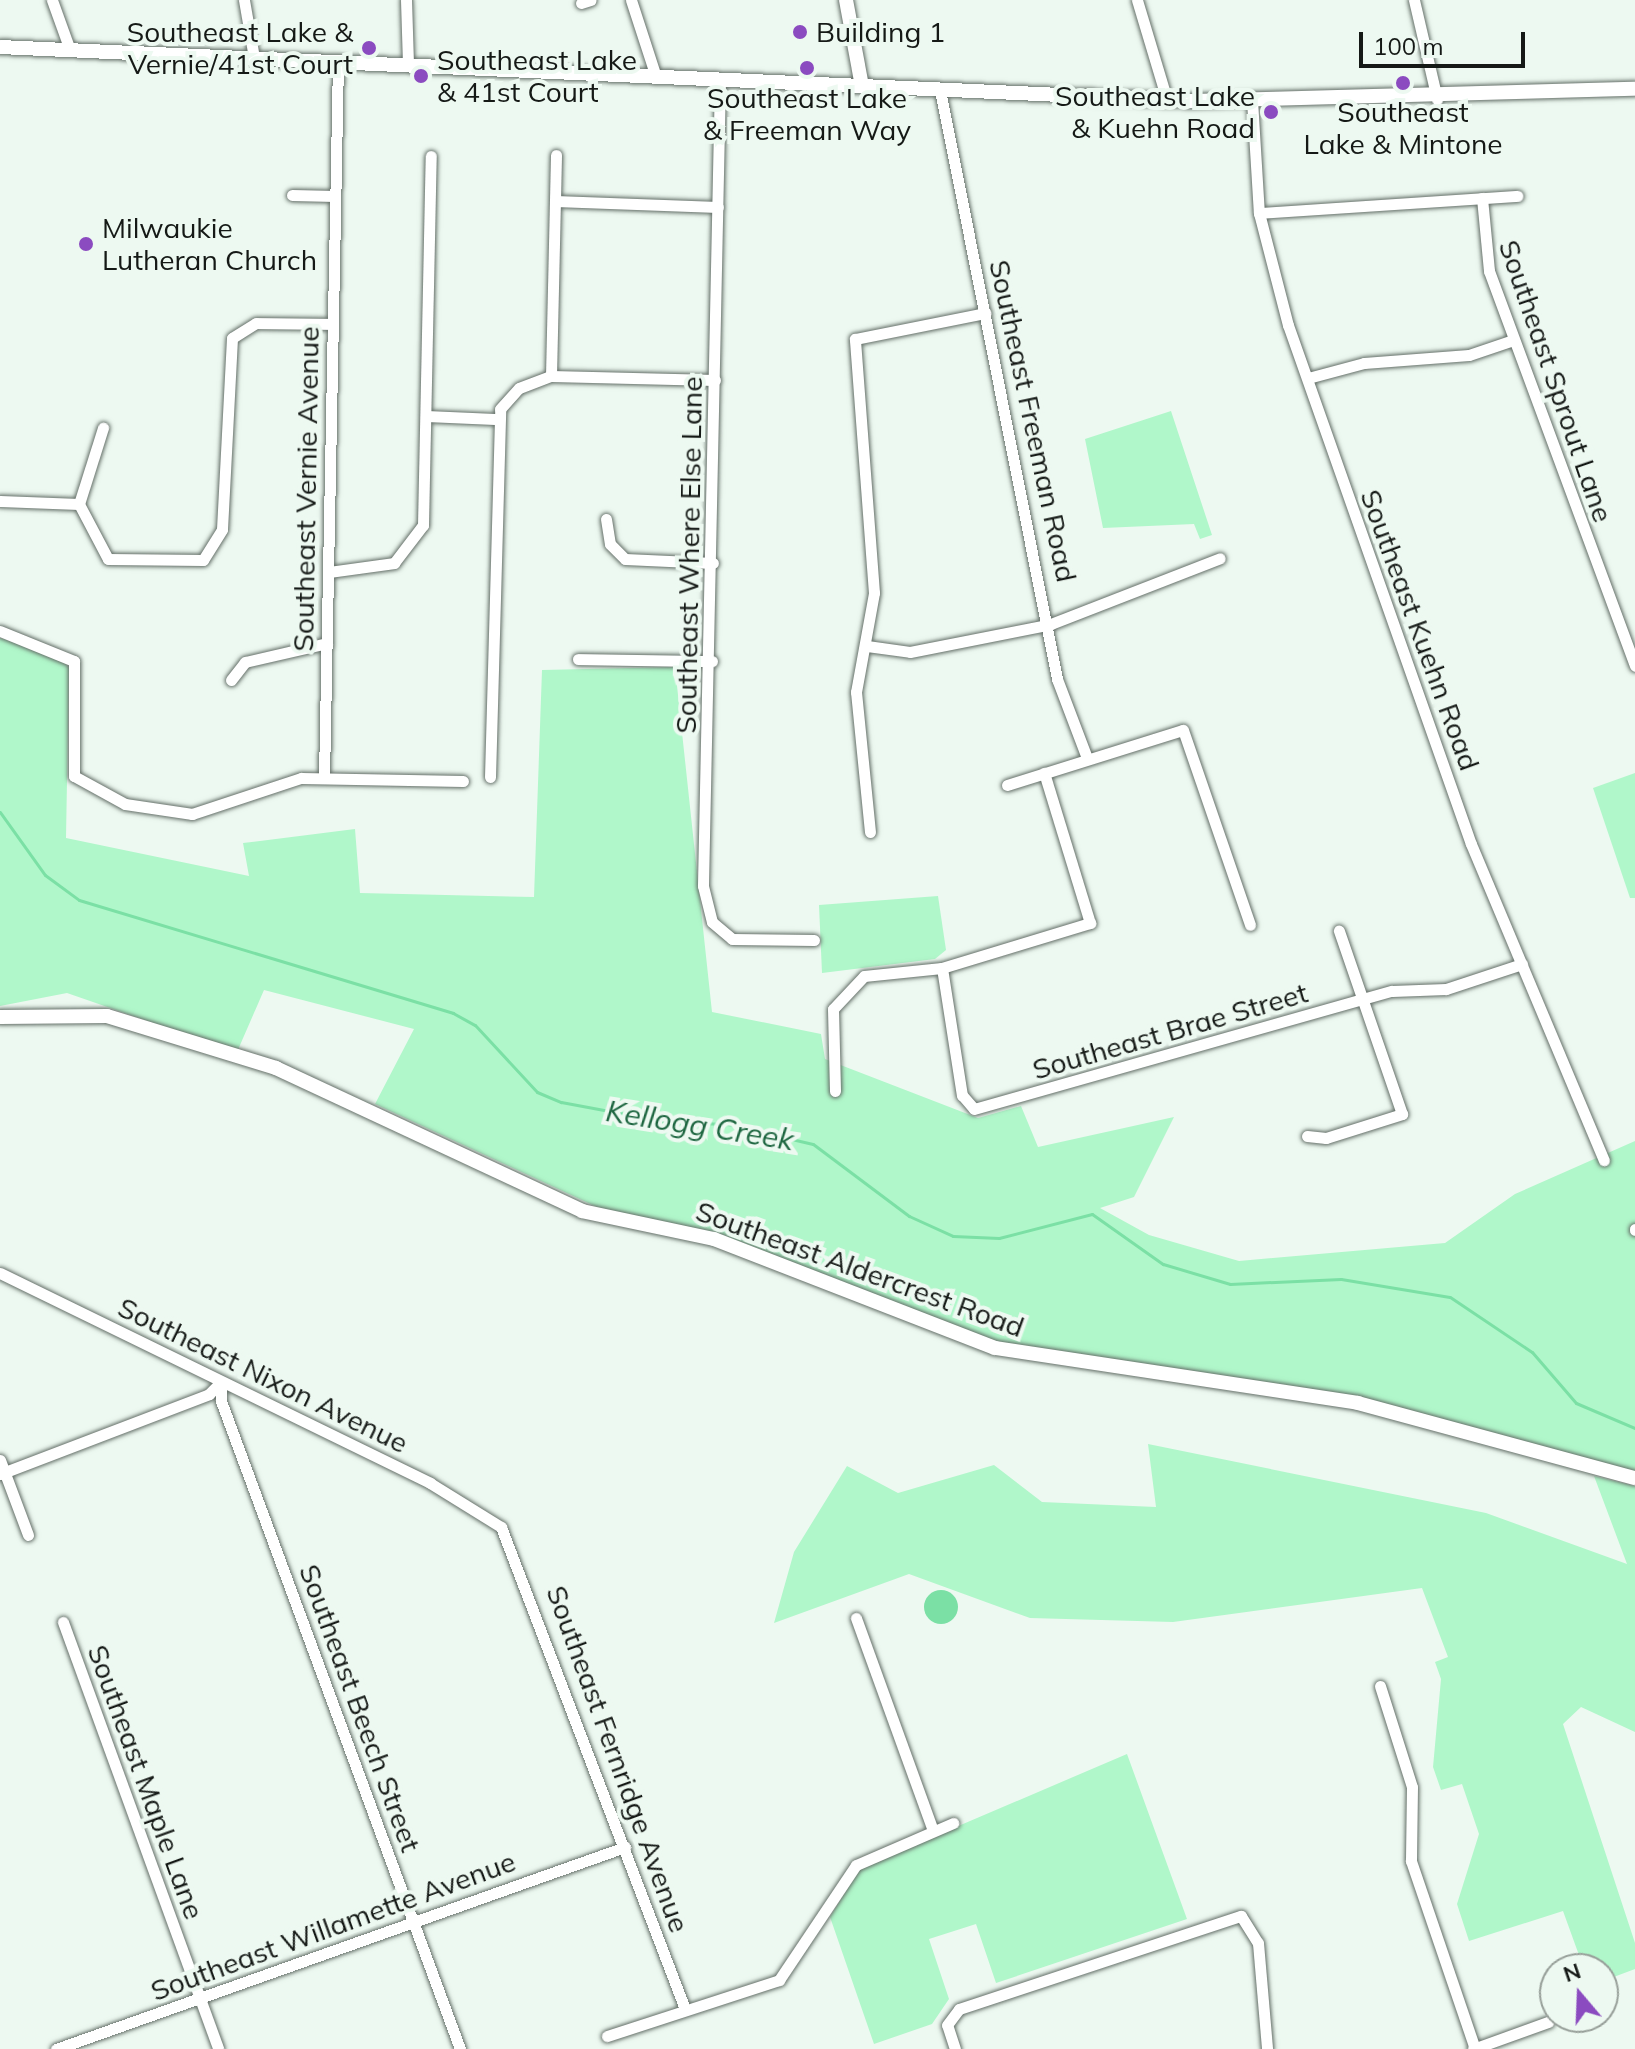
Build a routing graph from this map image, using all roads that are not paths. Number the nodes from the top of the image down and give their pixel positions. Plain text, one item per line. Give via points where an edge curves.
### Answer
1 (52, 0) edge
2 (244, 0) edge
3 (406, 0) edge
4 (631, 0) edge
5 (846, 0) edge
6 (1137, 0) edge
7 (1414, 0) edge
8 (0, 47) edge
9 (70, 50) junction
10 (254, 58) junction
11 (338, 62) junction
12 (408, 65) junction
13 (656, 77) junction
14 (720, 79) junction
15 (862, 86) junction
16 (1635, 89) edge
17 (940, 90) junction
18 (1437, 99) junction
19 (1167, 100) junction
20 (1252, 100) junction
21 (556, 155) dead end
22 (431, 156) dead end
23 (292, 195) dead end
24 (335, 196) junction
25 (1517, 196) dead end
26 (1482, 198) junction
27 (555, 201) junction
28 (718, 207) junction
29 (1259, 213) junction
30 (985, 313) junction
31 (333, 324) junction
32 (1513, 340) junction
33 (551, 376) junction
34 (1308, 378) junction
35 (715, 380) junction
36 (426, 416) junction
37 (495, 419) junction
38 (103, 428) dead end
39 (0, 501) edge
40 (79, 504) junction
41 (606, 519) dead end
42 (1220, 558) dead end
43 (713, 563) junction
44 (329, 572) junction
45 (1051, 624) junction
46 (0, 631) edge
47 (327, 643) junction
48 (867, 646) junction
49 (578, 659) dead end
50 (712, 661) junction
51 (1635, 666) edge
52 (231, 680) dead end
53 (1087, 758) junction
54 (1044, 773) junction
55 (324, 777) junction
56 (490, 777) dead end
57 (463, 781) dead end
58 (1007, 785) dead end
59 (870, 832) dead end
60 (1250, 925) dead end
61 (1339, 931) dead end
62 (814, 940) dead end
63 (1522, 964) junction
64 (942, 968) junction
65 (1366, 999) junction
66 (0, 1017) edge
67 (835, 1091) dead end
68 (1307, 1136) dead end
69 (1604, 1160) dead end
70 (0, 1273) edge
71 (221, 1382) junction
72 (2, 1469) edge
73 (1635, 1478) edge
74 (501, 1527) joint
75 (28, 1535) dead end
76 (856, 1618) dead end
77 (63, 1622) dead end
78 (1380, 1686) dead end
79 (953, 1823) dead end
80 (933, 1831) junction
81 (625, 1847) junction
82 (414, 1922) junction
83 (199, 1999) junction
84 (685, 2009) junction
85 (1539, 2025) edge
86 (607, 2036) dead end
87 (56, 2049) edge
88 (218, 2049) edge
89 (460, 2049) edge
90 (955, 2049) edge
91 (1267, 2049) edge
92 (1474, 2049) edge

1 - 9 street
2 - 10 street
3 - 12 street
4 - 13 street
5 - 15 street
6 - 19 street
7 - 18 street
8 - 9 street
9 - 10 street
10 - 11 street
11 - 12 street
11 - 24 street, Southeast Vernie Avenue
12 - 13 street
13 - 14 street
14 - 15 street
14 - 28 street, Southeast Where Else Lane
15 - 17 street
16 - 18 street
17 - 19 street
17 - 30 street, Southeast Freeman Road
18 - 20 street
19 - 20 street
20 - 29 street, Southeast Kuehn Road
21 - 27 street
22 - 36 street
23 - 24 street
24 - 31 street, Southeast Vernie Avenue
25 - 26 street
26 - 29 street
26 - 32 street, Southeast Sprout Lane via 1482,246
27 - 28 street
27 - 33 street
28 - 35 street, Southeast Where Else Lane
29 - 34 street, Southeast Kuehn Road
30 - 45 street, Southeast Freeman Road
30 - 48 street via 855,339 874,593
31 - 40 street via 256,323 232,338 222,529 203,560 108,559
31 - 44 street, Southeast Vernie Avenue
32 - 34 street via 1469,355 1364,363
32 - 51 street, Southeast Sprout Lane
33 - 35 street
33 - 37 street via 519,388
34 - 63 street, Southeast Kuehn Road via 1471,844
35 - 43 street, Southeast Where Else Lane
36 - 37 street
36 - 44 street via 425,510 416,539 380,569
37 - 56 street
38 - 40 street
39 - 40 street
41 - 43 street via 610,544 625,559
42 - 45 street
43 - 50 street, Southeast Where Else Lane
44 - 47 street, Southeast Vernie Avenue
45 - 48 street via 910,652
45 - 53 street, Southeast Freeman Road via 1061,696
46 - 55 street via 74,661 74,776 125,804 192,814
47 - 52 street via 245,662
47 - 55 street, Southeast Vernie Avenue
48 - 59 street via 856,692
49 - 50 street
50 - 62 street, Southeast Where Else Lane via 703,886 712,922 747,943
53 - 54 street
53 - 60 street via 1183,730
54 - 58 street
54 - 64 street via 1090,923
55 - 57 street
61 - 65 street
63 - 65 street, Southeast Brae Street via 1446,989
63 - 69 street, Southeast Kuehn Road
64 - 65 street, Southeast Brae Street via 962,1095 974,1109
64 - 67 street via 882,969 848,988 833,1009
65 - 68 street via 1402,1114 1326,1138
66 - 73 street, Southeast Aldercrest Road via 107,1016 289,1072 582,1211 714,1239 995,1348 1358,1403
70 - 71 street, Southeast Nixon Avenue
71 - 72 street via 209,1394
71 - 74 street, Southeast Nixon Avenue via 430,1483
71 - 82 street, Southeast Beech Street via 221,1401
72 - 75 street
74 - 81 street, Southeast Fernridge Avenue
76 - 80 street
77 - 83 street, Southeast Maple Lane
78 - 92 street via 1412,1787 1411,1861
79 - 80 street
80 - 84 street via 856,1865 779,1980
81 - 82 street, Southeast Willamette Avenue
81 - 84 street, Southeast Fernridge Avenue
82 - 83 street, Southeast Willamette Avenue
82 - 89 street, Southeast Beech Street
83 - 87 street, Southeast Willamette Avenue
83 - 88 street, Southeast Maple Lane
84 - 86 street
85 - 92 street
90 - 91 street via 947,2025 959,2009 1248,1918 1260,1959

